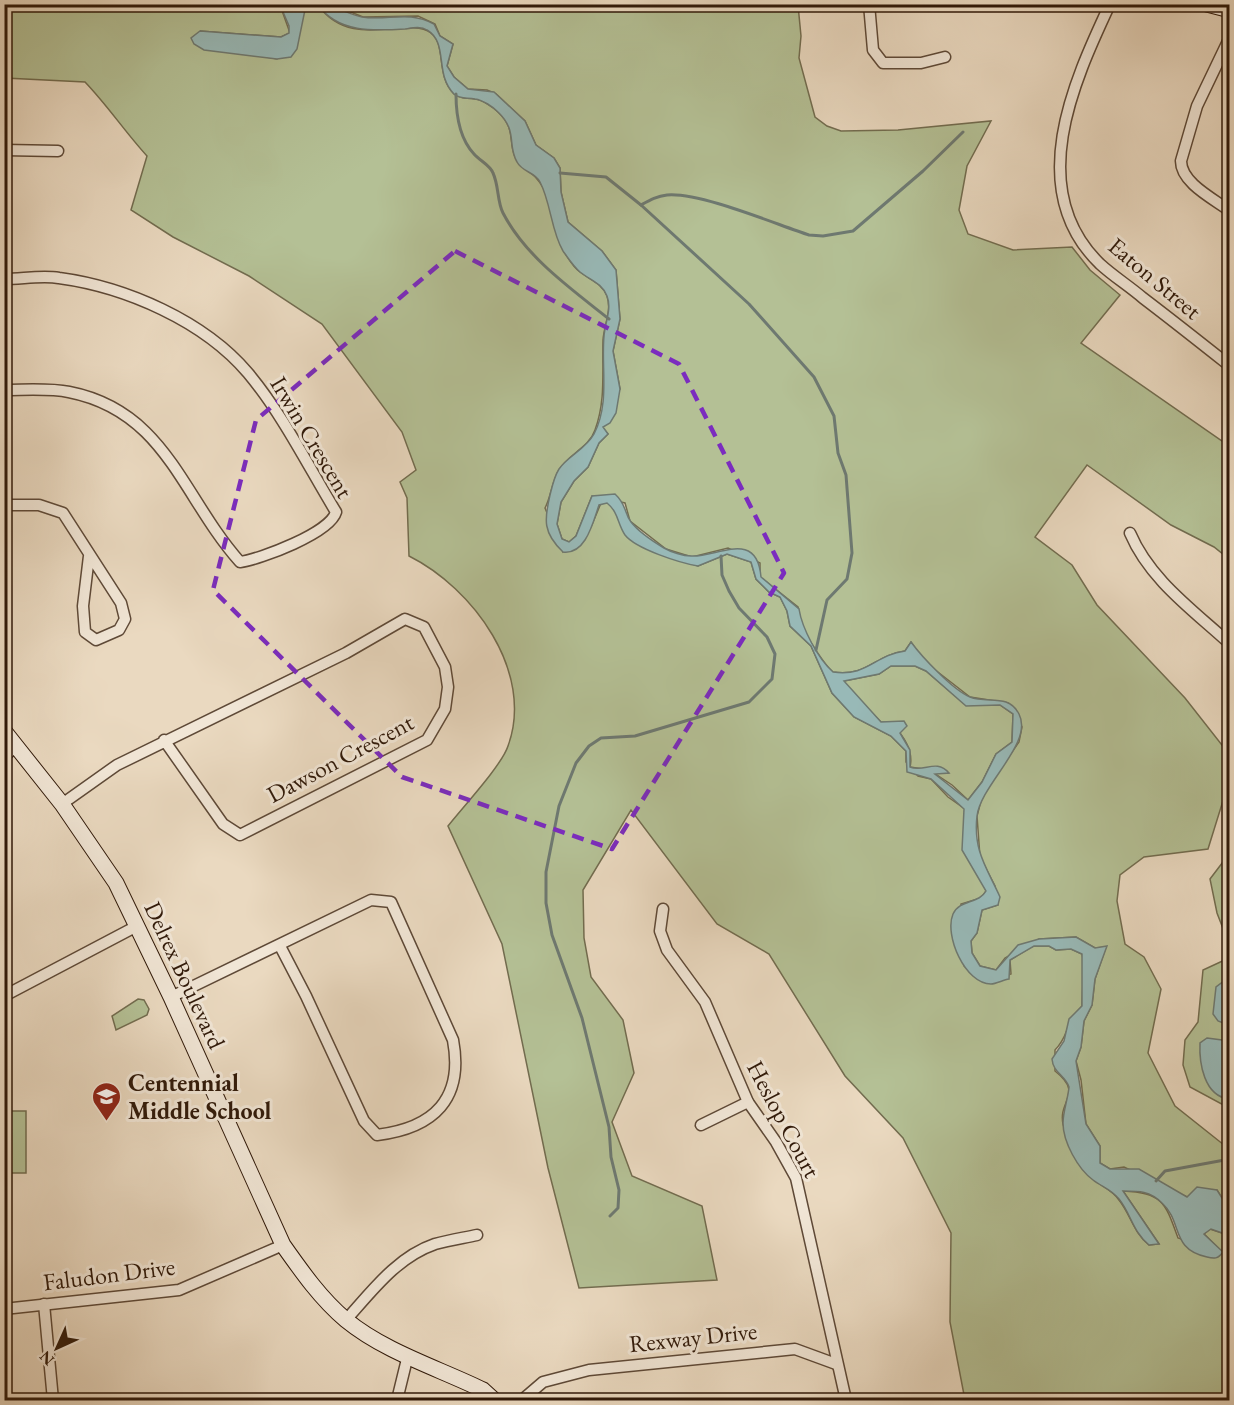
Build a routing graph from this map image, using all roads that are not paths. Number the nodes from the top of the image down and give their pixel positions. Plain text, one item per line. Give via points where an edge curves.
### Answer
1 (869, 4) edge
2 (1110, 4) edge
3 (1207, 4) edge
4 (1230, 10) edge
5 (1230, 36) edge
6 (945, 57) dead end
7 (4, 150) edge
8 (58, 151) dead end
9 (1230, 211) edge
10 (4, 279) edge
11 (1230, 366) edge
12 (4, 390) edge
13 (4, 505) edge
14 (1130, 533) dead end
15 (89, 556) junction
16 (1230, 644) edge
17 (4, 731) edge
18 (164, 740) junction
19 (17, 745) junction
20 (4, 757) edge
21 (62, 804) junction
22 (663, 909) dead end
23 (137, 926) junction
24 (280, 946) junction
25 (4, 996) edge
26 (171, 997) junction
27 (748, 1102) junction
28 (701, 1125) dead end
29 (477, 1235) dead end
30 (283, 1245) junction
31 (44, 1304) junction
32 (4, 1308) edge
33 (346, 1320) junction
34 (408, 1355) junction
35 (836, 1364) junction
36 (53, 1401) edge
37 (398, 1401) edge
38 (494, 1401) edge
39 (522, 1401) edge
40 (846, 1401) edge

1 - 6 street via 873,50 883,63 921,63
2 - 11 street, Eaton Street via 1085,58 1060,146 1060,180 1068,212 1078,235 1101,264
3 - 4 street
5 - 9 street via 1197,106 1181,161 1189,179
7 - 8 street
10 - 12 street, Irwin Crescent via 58,277 125,294 189,325 248,373 336,512 334,520 258,560 240,562 224,544 165,450 122,411 67,391
13 - 15 street via 39,505 63,513
14 - 16 street via 1152,570
15 - 15 street via 83,606 85,632 96,640 120,630 125,619 121,603
17 - 19 street, Delrex Boulevard
18 - 18 street, Dawson Crescent via 223,824 240,835 427,740 445,709 445,667 424,627 405,619 346,653
18 - 21 street, Dawson Crescent via 117,765
19 - 20 street
19 - 21 street, Delrex Boulevard
21 - 23 street, Delrex Boulevard via 116,883
22 - 27 street, Heslop Court via 660,931 667,950 705,1002
23 - 25 street
23 - 26 street, Delrex Boulevard
24 - 24 street via 364,1121 377,1135 421,1122 440,1107 453,1087 457,1064 453,1040 391,902 371,900
24 - 26 street
26 - 30 street, Delrex Boulevard
27 - 28 street
27 - 35 street, Heslop Court via 796,1178
29 - 33 street via 435,1244 417,1253 391,1270
30 - 31 street, Faludon Drive via 179,1290
30 - 33 street, Delrex Boulevard via 308,1281
31 - 32 street, Faludon Drive
31 - 36 street
33 - 34 street, Delrex Boulevard via 375,1340
34 - 37 street
34 - 38 street, Delrex Boulevard via 483,1390
35 - 39 street, Rexway Drive via 795,1349 600,1368 543,1382
35 - 40 street

